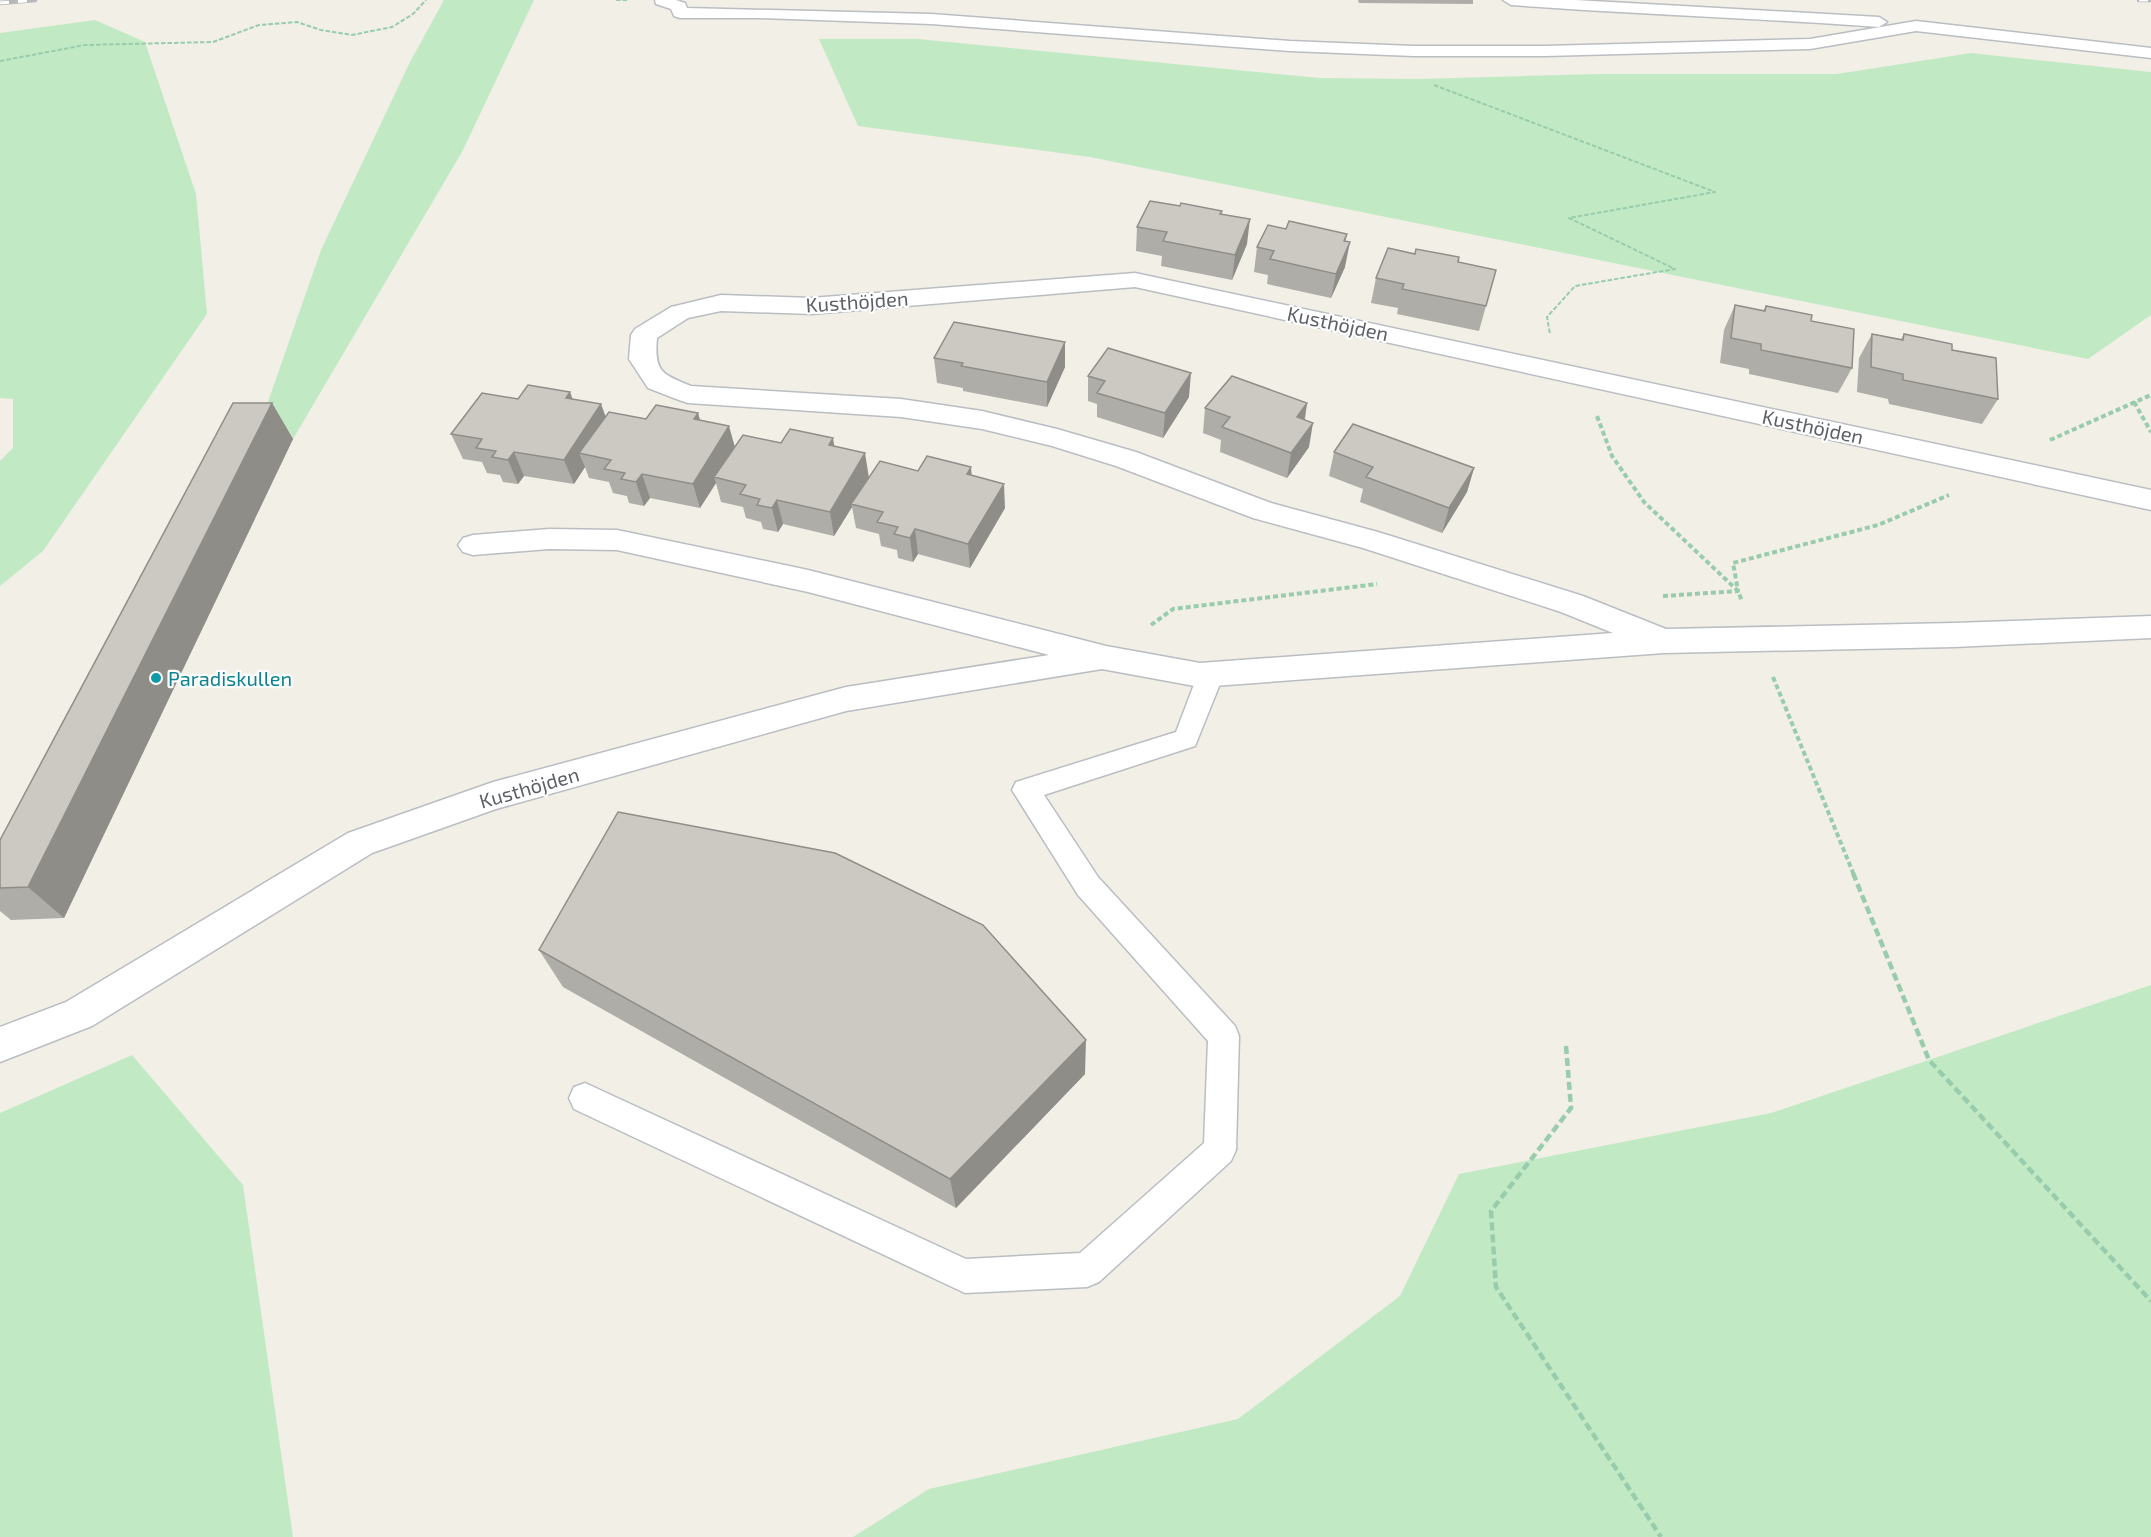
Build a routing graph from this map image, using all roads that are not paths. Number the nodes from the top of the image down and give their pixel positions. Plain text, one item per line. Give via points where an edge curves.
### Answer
1 (1511, 0) edge
2 (662, 1) edge
3 (1916, 26) junction
4 (2151, 53) edge
5 (2151, 500) edge
6 (473, 545) dead end
7 (2151, 627) edge
8 (1664, 641) junction
9 (1106, 658) junction
10 (1211, 674) junction
11 (0, 1045) edge
12 (585, 1098) dead end

1 - 3 lane
2 - 3 lane via 679,6 680,13 931,19 1290,46 1413,51 1810,44
3 - 4 lane
5 - 8 street, Kusthöjden via 1135,280 811,306 721,303 680,312 644,335 642,359 657,382 688,394 901,408 982,420 1057,438 1126,459 1263,511 1368,538 1572,604
6 - 9 street, Kusthöjden via 549,539 617,540 808,581
7 - 8 street, Kusthöjden
8 - 10 street, Kusthöjden
9 - 10 street, Kusthöjden
9 - 11 street, Kusthöjden via 846,699 470,804 360,843 79,1014
10 - 12 lane via 1186,739 1026,790 1088,886 1224,1036 1220,1150 1087,1270 965,1276

